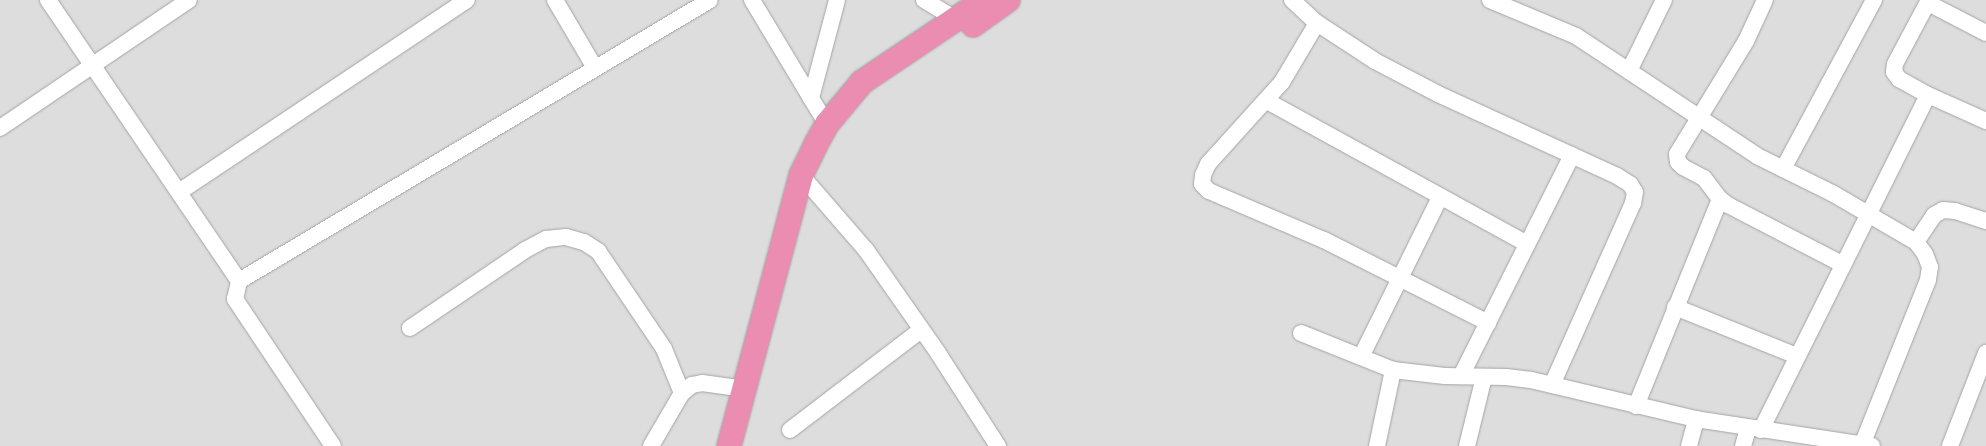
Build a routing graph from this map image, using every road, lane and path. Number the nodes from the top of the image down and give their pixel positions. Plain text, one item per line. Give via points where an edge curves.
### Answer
1 (48, 0) edge
2 (189, 0) edge
3 (467, 0) edge
4 (555, 0) edge
5 (710, 0) edge
6 (752, 0) edge
7 (836, 0) edge
8 (924, 0) edge
9 (984, 0) edge
10 (1008, 0) edge
11 (1292, 0) edge
12 (1490, 0) edge
13 (1664, 0) edge
14 (1765, 0) edge
15 (1874, 0) edge
16 (1928, 1) edge
17 (956, 19) junction
18 (1317, 23) junction
19 (1986, 33) edge
20 (92, 66) junction
21 (595, 68) junction
22 (1629, 71) junction
23 (1928, 94) junction
24 (812, 98) junction
25 (1267, 101) junction
26 (834, 116) junction
27 (1698, 119) junction
28 (1986, 121) edge
29 (0, 128) edge
30 (1572, 155) junction
31 (1783, 169) junction
32 (801, 176) junction
33 (179, 192) junction
34 (1440, 197) junction
35 (1720, 199) junction
36 (1868, 213) junction
37 (1986, 221) edge
38 (1916, 242) junction
39 (1527, 244) junction
40 (1842, 264) junction
41 (1400, 277) junction
42 (239, 280) junction
43 (1675, 307) junction
44 (1488, 323) junction
45 (410, 328) dead end
46 (921, 330) junction
47 (1301, 333) dead end
48 (1986, 353) edge
49 (1797, 356) junction
50 (1361, 357) junction
51 (1394, 370) junction
52 (1461, 376) junction
53 (1484, 376) junction
54 (1552, 385) junction
55 (746, 389) junction
56 (682, 393) junction
57 (1636, 406) junction
58 (1696, 419) junction
59 (1754, 429) junction
60 (790, 430) dead end
61 (1867, 445) edge
62 (334, 446) edge
63 (651, 446) edge
64 (729, 446) edge
65 (998, 446) edge
66 (1377, 446) edge
67 (1467, 446) edge
68 (1689, 446) edge
69 (1743, 446) edge
70 (1950, 446) edge

1 - 20 street
2 - 20 street
3 - 33 street
4 - 21 street
5 - 21 street
6 - 24 street
7 - 24 street
8 - 17 street
9 - 17 highway
10 - 26 highway via 871,95
11 - 18 street
12 - 22 street via 1576,36
13 - 22 street
14 - 27 street via 1746,41
15 - 31 street
16 - 19 street
16 - 23 street via 1895,64 1894,72 1899,79
17 - 26 highway via 862,82
18 - 25 street via 1287,75
18 - 30 street via 1383,66
20 - 29 street
20 - 33 street
21 - 42 street
22 - 27 street
23 - 28 street
23 - 36 street
24 - 26 street
25 - 34 street
25 - 41 street via 1208,164 1202,184 1209,191 1238,205 1324,240
26 - 32 highway
27 - 31 street
27 - 35 street via 1677,154 1678,162 1704,178
30 - 39 street
30 - 54 street via 1617,176 1630,184 1634,192 1633,203
31 - 36 street
32 - 46 street via 866,250
32 - 55 highway
33 - 42 street
34 - 39 street
34 - 41 street
35 - 40 street
35 - 43 street
36 - 38 street
36 - 40 street
37 - 38 street via 1943,210 1934,215
38 - 61 street via 1926,254 1930,268 1928,280
39 - 44 street
40 - 49 street
41 - 44 street
41 - 50 street
42 - 62 street via 235,299
43 - 49 street
43 - 57 street
44 - 52 street
45 - 56 street via 525,250 546,239 566,237 584,242 598,251 664,349
46 - 60 street
46 - 65 street
47 - 50 street
48 - 70 street
49 - 59 street
50 - 51 street
51 - 52 street
51 - 66 street
52 - 53 street
53 - 54 street
53 - 67 street
54 - 57 street
55 - 56 street via 702,383 692,385
55 - 64 highway
56 - 63 street
57 - 58 street
58 - 59 street
58 - 68 street
59 - 61 street
59 - 69 street

